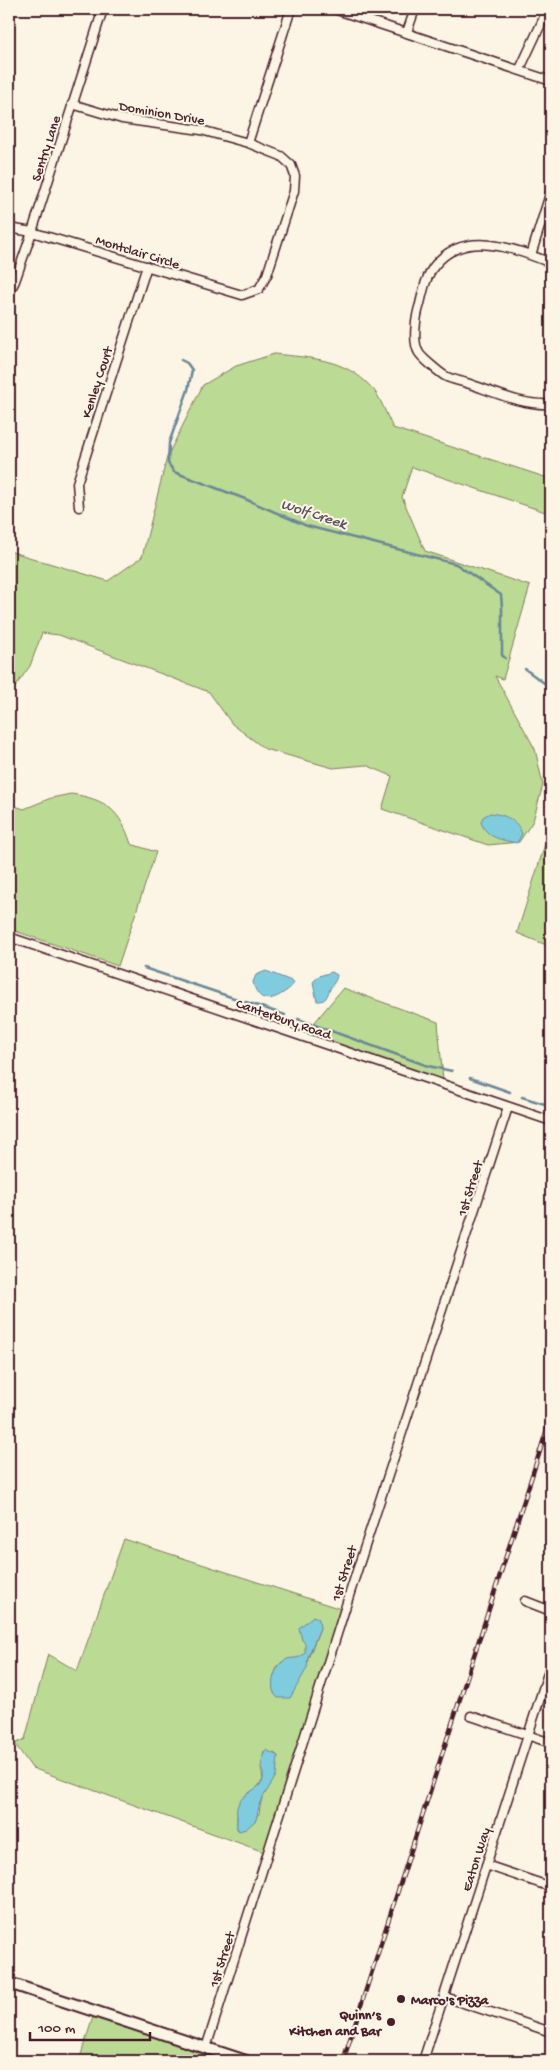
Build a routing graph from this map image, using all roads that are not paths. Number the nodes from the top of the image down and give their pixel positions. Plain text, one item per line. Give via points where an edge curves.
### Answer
1 (103, 9) edge
2 (291, 9) edge
3 (334, 9) edge
4 (415, 9) edge
5 (548, 9) edge
6 (407, 32) junction
7 (520, 69) junction
8 (551, 80) edge
9 (72, 104) junction
10 (248, 143) junction
11 (551, 191) edge
12 (9, 228) edge
13 (32, 232) junction
14 (531, 255) junction
15 (551, 263) edge
16 (147, 266) junction
17 (259, 289) joint
18 (9, 293) edge
19 (551, 404) edge
20 (79, 507) dead end
21 (9, 938) edge
22 (508, 1107) junction
23 (551, 1121) edge
24 (525, 1601) dead end
25 (551, 1611) edge
26 (551, 1664) edge
27 (471, 1716) dead end
28 (528, 1735) junction
29 (551, 1743) edge
30 (486, 1865) junction
31 (551, 1888) edge
32 (9, 1983) edge
33 (445, 1997) junction
34 (551, 2032) edge
35 (206, 2048) junction
36 (243, 2061) edge
37 (423, 2061) edge

1 - 9 street, Sentry Lane
2 - 10 street
3 - 6 street
4 - 6 street
5 - 7 street
6 - 7 street
7 - 8 street
9 - 10 street, Dominion Drive via 122,119 201,130
9 - 13 street, Sentry Lane
10 - 17 street, Dominion Drive via 281,156 291,165 295,176 291,200 267,275
11 - 14 street
12 - 13 street, Montclair Circle
13 - 16 street, Montclair Circle
13 - 18 street, Sentry Lane
14 - 15 street
14 - 19 street via 471,243 450,252 434,265 426,282 416,315 416,335 419,352 445,376 524,402
16 - 17 street, Montclair Circle via 242,295
16 - 20 street, Kenley Court via 76,482
21 - 22 street, Canterbury Road
22 - 23 street, Canterbury Road
22 - 35 street, 1st Street
24 - 25 street
26 - 28 street, Eaton Way
27 - 28 street
28 - 29 street
28 - 30 street, Eaton Way
30 - 31 street
30 - 33 street, Eaton Way
32 - 35 main road
33 - 34 street
33 - 37 street, Eaton Way
35 - 36 main road

